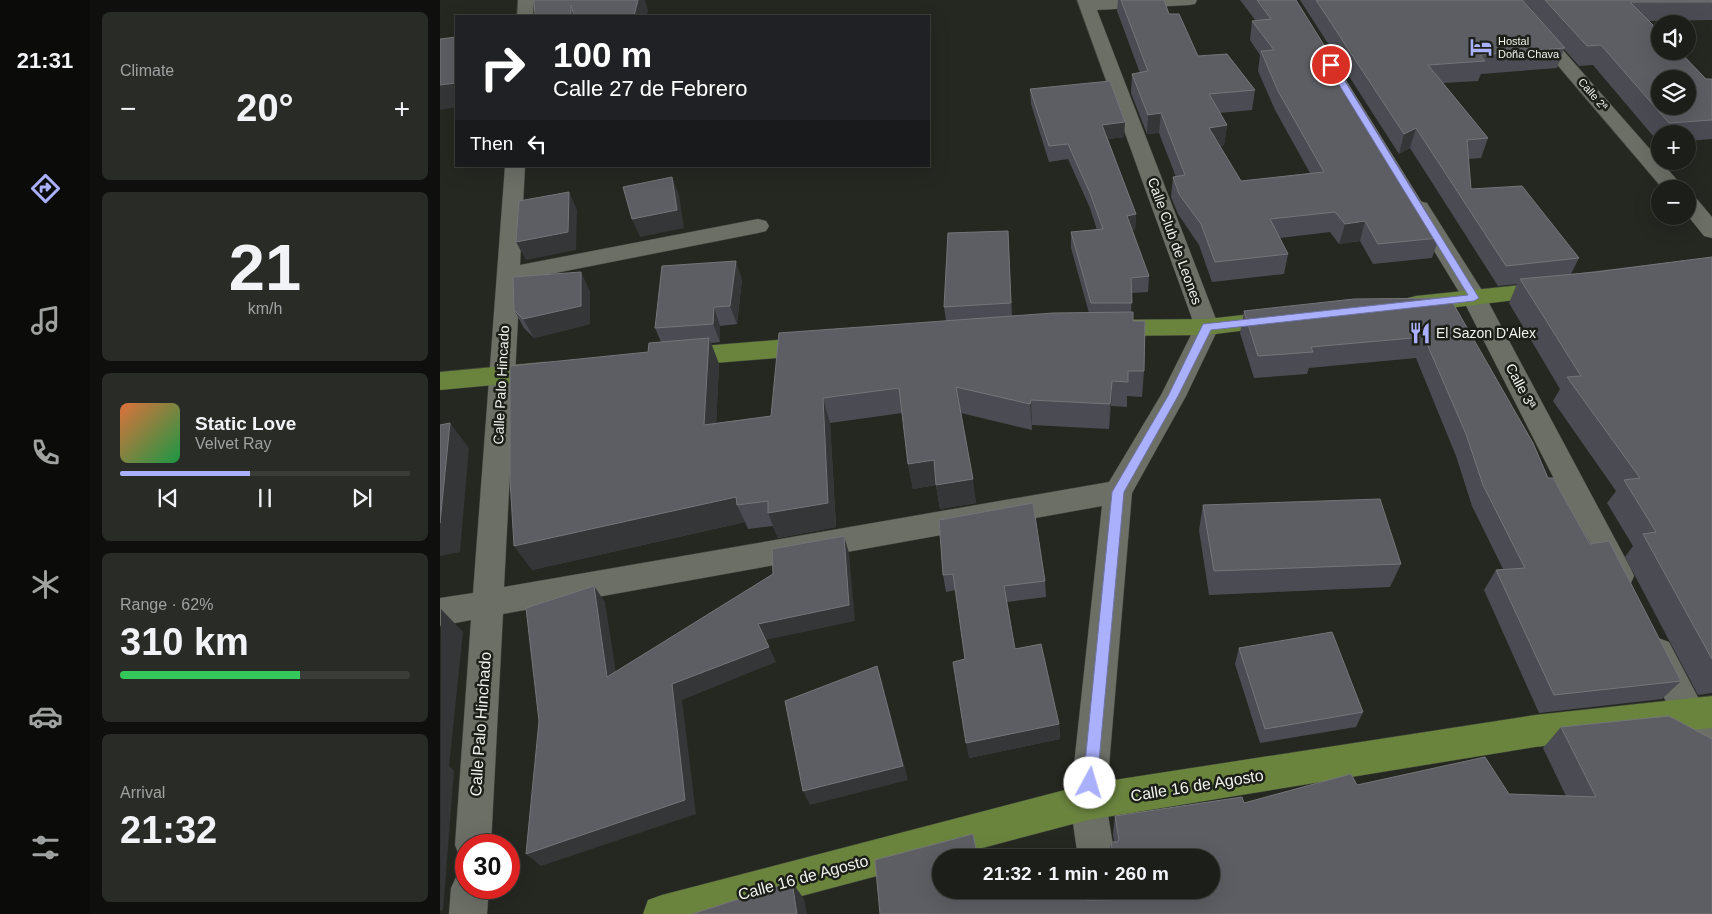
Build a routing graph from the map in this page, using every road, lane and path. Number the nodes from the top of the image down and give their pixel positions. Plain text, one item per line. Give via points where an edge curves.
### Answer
1 (526, 0) edge
2 (1189, 0) edge
3 (1510, 0) edge
4 (1086, 2) edge
5 (525, 15) edge
6 (515, 167) edge
7 (1667, 180) edge
8 (1409, 192) edge
9 (1696, 212) edge
10 (758, 226) dead end
11 (1712, 231) edge
12 (507, 275) junction
13 (1573, 287) edge
14 (1474, 298) junction
15 (1395, 306) edge
16 (1296, 317) edge
17 (1207, 327) junction
18 (1083, 328) edge
19 (841, 344) edge
20 (658, 358) edge
21 (570, 368) edge
22 (501, 376) junction
23 (440, 381) edge
24 (1118, 492) junction
25 (1629, 596) edge
26 (488, 603) junction
27 (440, 612) edge
28 (1647, 631) edge
29 (1701, 713) edge
30 (1712, 760) edge
31 (1088, 802) junction
32 (474, 834) edge
33 (1096, 849) edge
34 (469, 899) edge
35 (1104, 899) edge
36 (468, 914) edge
37 (662, 914) edge
38 (1107, 914) edge

1 - 5 street
2 - 4 street
3 - 7 street, Calle 2ª
4 - 17 street, Calle Club de Leones
6 - 12 street, Calle Palo Hincado
8 - 14 street, Calle 3ª
9 - 11 street
10 - 12 street
12 - 22 street, Calle Palo Hincado
13 - 14 main road
14 - 15 main road
14 - 25 street, Calle 3ª
16 - 17 main road
17 - 18 main road
17 - 24 street via 1173,396
19 - 20 main road
21 - 22 main road
22 - 23 main road
22 - 26 street, Calle Palo Hincado
24 - 26 street
24 - 31 street
26 - 27 street
26 - 32 street, Calle Palo Hinchado
28 - 29 street
29 - 30 street
29 - 31 main road, Calle 16 de Agosto via 1535,731
31 - 33 street
31 - 37 main road, Calle 16 de Agosto
34 - 36 street
35 - 38 street

